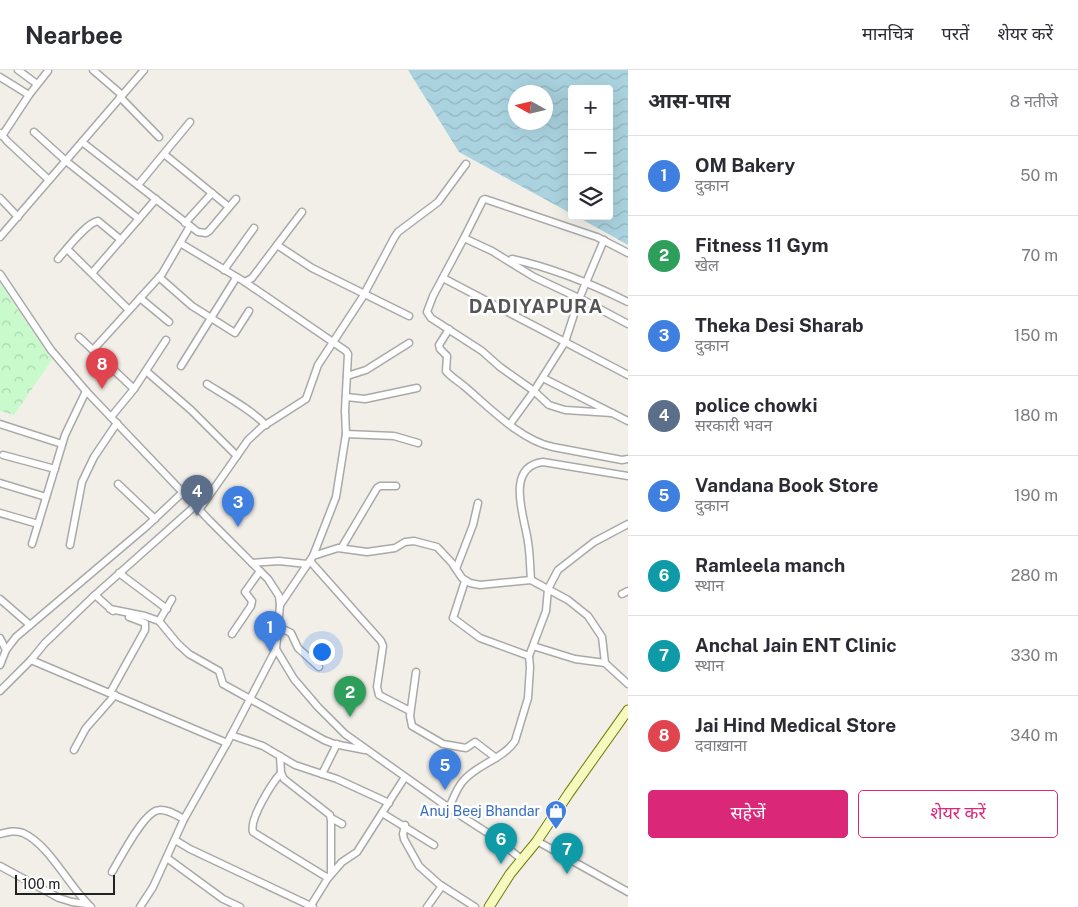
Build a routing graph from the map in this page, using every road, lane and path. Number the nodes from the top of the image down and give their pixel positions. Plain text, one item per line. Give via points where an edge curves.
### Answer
1 (18, 70) edge
2 (93, 70) edge
3 (144, 70) edge
4 (48, 71) edge
5 (0, 77) edge
6 (37, 84) junction
7 (28, 95) junction
8 (121, 96) junction
9 (190, 122) dead end
10 (34, 132) dead end
11 (1, 134) edge
12 (159, 137) dead end
13 (82, 142) junction
14 (164, 154) junction
15 (66, 161) junction
16 (466, 164) dead end
17 (49, 180) junction
18 (138, 185) junction
19 (212, 193) junction
20 (0, 198) edge
21 (156, 199) junction
22 (236, 199) dead end
23 (230, 207) junction
24 (302, 212) dead end
25 (18, 217) junction
26 (139, 220) junction
27 (188, 224) junction
28 (254, 228) dead end
29 (0, 237) edge
30 (464, 238) junction
31 (121, 240) junction
32 (604, 240) junction
33 (180, 243) junction
34 (277, 245) junction
35 (67, 249) junction
36 (628, 252) edge
37 (503, 257) junction
38 (58, 259) dead end
39 (224, 270) junction
40 (93, 272) junction
41 (0, 274) edge
42 (159, 277) junction
43 (236, 278) junction
44 (443, 278) junction
45 (245, 282) junction
46 (586, 282) junction
47 (364, 294) junction
48 (140, 298) junction
49 (579, 299) junction
50 (628, 302) edge
51 (129, 310) junction
52 (250, 311) dead end
53 (409, 316) dead end
54 (212, 318) junction
55 (169, 322) dead end
56 (628, 324) edge
57 (449, 328) junction
58 (79, 337) dead end
59 (166, 340) dead end
60 (565, 342) junction
61 (333, 343) junction
62 (409, 343) dead end
63 (93, 350) junction
64 (182, 366) dead end
65 (146, 371) junction
66 (628, 375) edge
67 (347, 376) junction
68 (543, 378) junction
69 (208, 384) dead end
70 (417, 388) dead end
71 (134, 389) junction
72 (86, 391) junction
73 (534, 391) junction
74 (346, 398) junction
75 (612, 413) junction
76 (111, 417) junction
77 (628, 421) edge
78 (117, 423) junction
79 (0, 424) edge
80 (266, 424) junction
81 (510, 424) junction
82 (346, 434) junction
83 (418, 442) dead end
84 (62, 444) junction
85 (3, 455) dead end
86 (237, 456) junction
87 (628, 459) edge
88 (55, 469) junction
89 (628, 476) edge
90 (0, 483) edge
91 (118, 484) dead end
92 (396, 486) dead end
93 (182, 492) junction
94 (46, 497) junction
95 (478, 503) dead end
96 (197, 508) junction
97 (0, 513) edge
98 (155, 519) junction
99 (38, 524) junction
100 (628, 524) edge
101 (32, 544) dead end
102 (70, 545) dead end
103 (342, 547) junction
104 (310, 560) junction
105 (252, 563) junction
106 (456, 568) junction
107 (260, 571) junction
108 (119, 573) junction
109 (465, 580) junction
110 (531, 580) junction
111 (548, 589) junction
112 (95, 595) junction
113 (172, 599) dead end
114 (0, 600) edge
115 (280, 605) junction
116 (166, 608) junction
117 (110, 609) junction
118 (159, 621) junction
119 (30, 625) junction
120 (277, 626) junction
121 (232, 634) dead end
122 (0, 638) edge
123 (533, 646) junction
124 (276, 649) junction
125 (6, 650) junction
126 (529, 656) junction
127 (31, 660) junction
128 (605, 663) junction
129 (0, 664) edge
130 (318, 667) dead end
131 (416, 672) dead end
132 (628, 684) edge
133 (0, 691) edge
134 (113, 694) junction
135 (249, 700) junction
136 (628, 710) edge
137 (410, 711) junction
138 (231, 735) junction
139 (227, 743) junction
140 (336, 744) junction
141 (74, 750) dead end
142 (368, 751) junction
143 (280, 756) junction
144 (496, 758) junction
145 (281, 773) junction
146 (322, 774) junction
147 (405, 777) junction
148 (389, 803) junction
149 (449, 808) junction
150 (382, 813) junction
151 (331, 818) junction
152 (184, 820) junction
153 (342, 824) dead end
154 (404, 826) junction
155 (0, 834) edge
156 (175, 840) junction
157 (537, 841) junction
158 (434, 845) dead end
159 (167, 858) junction
160 (521, 859) junction
161 (0, 866) edge
162 (112, 872) dead end
163 (329, 876) junction
164 (442, 886) junction
165 (628, 892) edge
166 (89, 905) edge
167 (140, 907) edge
168 (240, 907) edge
169 (311, 907) edge
170 (427, 907) edge
171 (475, 907) edge
172 (489, 907) edge

1 - 6 street
2 - 8 street
3 - 8 street
4 - 6 street
5 - 7 street
6 - 7 street
7 - 11 street
8 - 12 street
8 - 13 street
9 - 14 street
10 - 15 street
11 - 17 street
13 - 15 street
13 - 18 street
14 - 18 street
14 - 19 street
15 - 17 street
15 - 26 street
16 - 47 street via 438,202 398,232
17 - 25 street
18 - 21 street
19 - 23 street
19 - 27 street
20 - 25 street
21 - 26 street
21 - 27 street
22 - 23 street
23 - 27 street via 206,233 198,232
24 - 34 street
25 - 29 street
26 - 31 street
27 - 33 street
28 - 39 street
30 - 32 street via 486,199
30 - 37 street
30 - 44 street
31 - 35 street via 96,221
31 - 40 street
32 - 36 street
32 - 46 street
33 - 39 street
33 - 42 street
34 - 45 street via 252,278
34 - 47 street via 312,268
35 - 38 street
35 - 40 street
37 - 46 street
37 - 49 street
39 - 43 street
40 - 51 street
41 - 72 street via 51,350
42 - 48 street
42 - 54 street via 187,302
43 - 45 street
43 - 54 street
44 - 57 street via 427,312
44 - 60 street
45 - 61 street
46 - 49 street
46 - 50 street
47 - 53 street
47 - 61 street
48 - 51 street
48 - 55 street
49 - 56 street
49 - 60 street
51 - 63 street
52 - 54 street via 236,333
54 - 64 street
57 - 73 street
57 - 81 street via 439,345 447,356 446,371
58 - 63 street
59 - 65 street
60 - 66 street
60 - 68 street
61 - 67 street via 348,354
61 - 80 street via 318,365 306,399
62 - 67 street via 366,370
63 - 71 street
65 - 71 street
65 - 86 street
67 - 74 street
68 - 73 street
68 - 75 street
69 - 80 street
70 - 74 street via 365,399
71 - 76 street
72 - 76 street
72 - 84 street
73 - 75 street via 549,405 565,410
73 - 81 street
74 - 82 street
75 - 77 street
76 - 78 street
78 - 93 street
78 - 102 street via 82,482
79 - 84 street
80 - 86 street via 257,430
81 - 87 street via 542,445
82 - 83 street via 394,436
82 - 104 street via 336,497
84 - 88 street
85 - 88 street
86 - 96 street
88 - 94 street
89 - 110 street via 543,462 529,469 521,481 519,495
90 - 94 street
91 - 98 street
92 - 103 street via 377,488
93 - 96 street
93 - 98 street
94 - 99 street
95 - 106 street
96 - 105 street
96 - 108 street
97 - 99 street
98 - 119 street
99 - 101 street
100 - 111 street via 594,542 558,570
103 - 104 street
103 - 106 street via 367,552 395,548 408,541 426,543 437,547
104 - 105 street
104 - 115 street
104 - 137 street via 381,641 378,696
105 - 107 street
106 - 109 street
107 - 115 street via 276,590
107 - 121 street via 245,592 252,601 251,606
108 - 112 street
108 - 116 street
109 - 110 street via 480,585
109 - 126 street via 453,618 480,638
110 - 111 street
111 - 123 street via 546,611
111 - 128 street via 588,616 602,638
112 - 117 street
112 - 127 street
113 - 116 street
114 - 119 street
115 - 120 street
116 - 118 street
117 - 118 street
117 - 134 street via 142,621 146,626
118 - 135 street via 189,654 219,671 223,684
119 - 125 street
120 - 124 street
120 - 130 street via 291,633 298,648
122 - 125 street
123 - 126 street
123 - 128 street
124 - 135 street
124 - 142 street via 294,679 327,717
125 - 129 street
126 - 144 street via 525,711 512,746
127 - 133 street
127 - 134 street
128 - 132 street
131 - 137 street
134 - 139 street
134 - 141 street via 86,728
135 - 138 street
135 - 140 street
136 - 157 main road
137 - 144 street via 412,726 438,742 466,748 475,742
138 - 139 street
138 - 143 street
139 - 152 street
140 - 142 street
140 - 146 street
142 - 147 street
143 - 145 street
143 - 146 street
144 - 149 street via 464,779
145 - 151 street
145 - 163 street via 259,809 253,832
146 - 148 street
147 - 148 street
147 - 149 street
148 - 150 street
149 - 160 street
150 - 154 street
150 - 163 street via 357,852
151 - 153 street
151 - 163 street
152 - 156 street
152 - 162 street via 165,810 155,810 141,825
154 - 158 street
154 - 164 street via 404,839 416,862
155 - 166 street via 18,832 32,839
156 - 159 street
156 - 169 street
157 - 160 main road
157 - 165 street
159 - 167 street
159 - 168 street via 223,899
160 - 172 main road
161 - 166 street via 58,898
163 - 169 street
164 - 170 street
164 - 171 street

